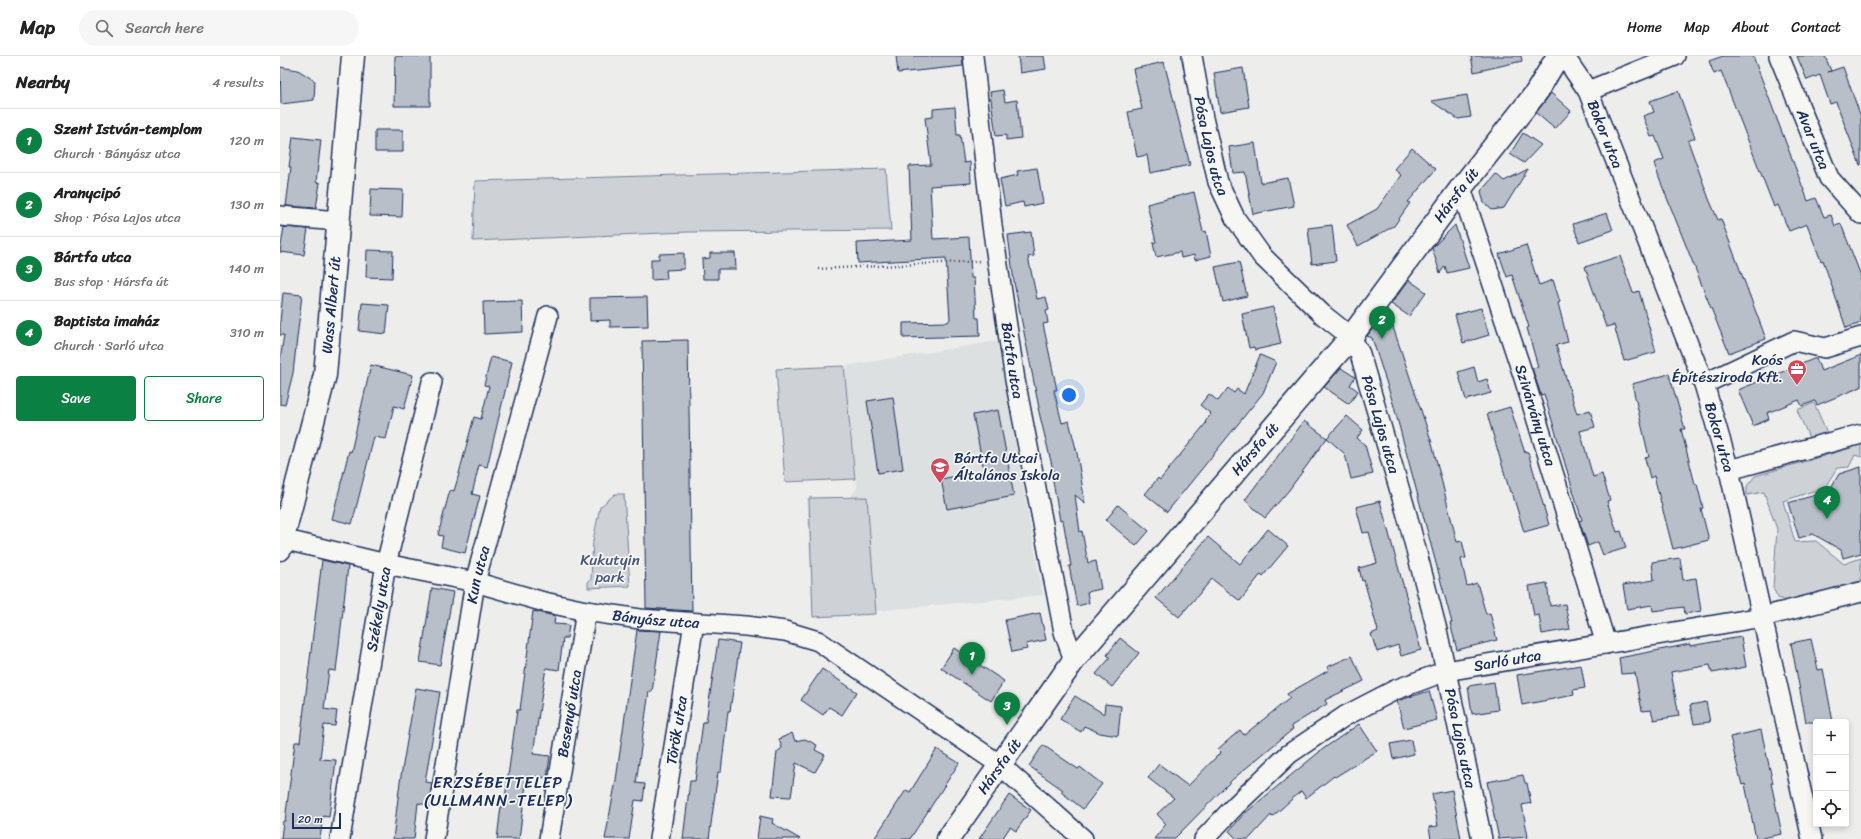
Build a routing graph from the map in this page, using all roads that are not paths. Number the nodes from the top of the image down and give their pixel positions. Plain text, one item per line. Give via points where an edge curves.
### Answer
1 (353, 56) edge
2 (973, 56) edge
3 (1192, 56) edge
4 (1558, 56) edge
5 (1564, 56) edge
6 (1675, 56) edge
7 (1779, 56) edge
8 (1588, 91) junction
9 (1461, 188) junction
10 (1861, 214) edge
11 (280, 216) edge
12 (338, 221) junction
13 (548, 316) dead end
14 (1351, 337) junction
15 (1861, 337) edge
16 (432, 382) dead end
17 (1704, 384) junction
18 (1861, 434) edge
19 (1728, 470) junction
20 (281, 544) edge
21 (386, 564) junction
22 (475, 582) junction
23 (1861, 592) edge
24 (586, 611) junction
25 (1762, 617) junction
26 (694, 623) junction
27 (1606, 644) junction
28 (1074, 660) junction
29 (1446, 671) junction
30 (999, 764) junction
31 (340, 839) edge
32 (434, 839) edge
33 (549, 839) edge
34 (660, 839) edge
35 (948, 839) edge
36 (1083, 839) edge
37 (1204, 839) edge
38 (1482, 839) edge
39 (1812, 839) edge

1 - 12 street, Wass Albert út
2 - 28 street, Bártfa utca via 1015,380 1064,632
3 - 14 street, Pósa Lajos utca via 1218,182 1235,218 1262,256 1322,314
4 - 9 street, Hársfa út via 1536,93
5 - 8 street, Bokor utca
6 - 8 street
7 - 10 street, Avar utca via 1829,178
8 - 17 street, Bokor utca
9 - 14 street, Hársfa út
9 - 27 street, Szivárvány utca via 1523,375
11 - 12 street
12 - 20 street, Wass Albert út via 325,375
13 - 22 street, Kun utca
14 - 28 street, Hársfa út
14 - 29 street, Pósa Lajos utca via 1360,354 1407,515
15 - 17 street via 1825,348 1794,341
16 - 21 street, Székely utca
17 - 19 street, Bokor utca
18 - 19 street
19 - 25 street, Bokor utca
20 - 21 street, Bányász utca
21 - 22 street, Bányász utca
21 - 31 street, Székely utca
22 - 24 street, Bányász utca
22 - 32 street, Kun utca
23 - 25 street, Sarló utca
24 - 26 street, Bányász utca
24 - 33 street, Besenyő utca
25 - 27 street, Sarló utca
25 - 39 street, Bokor utca
26 - 30 street, Bányász utca via 785,631 818,641
26 - 34 street, Török utca
27 - 29 street, Sarló utca
28 - 30 street, Hársfa út
29 - 37 street, Sarló utca via 1395,690 1351,713 1289,754
29 - 38 street, Pósa Lajos utca
30 - 35 street, Hársfa út
30 - 36 street, Bányász utca

